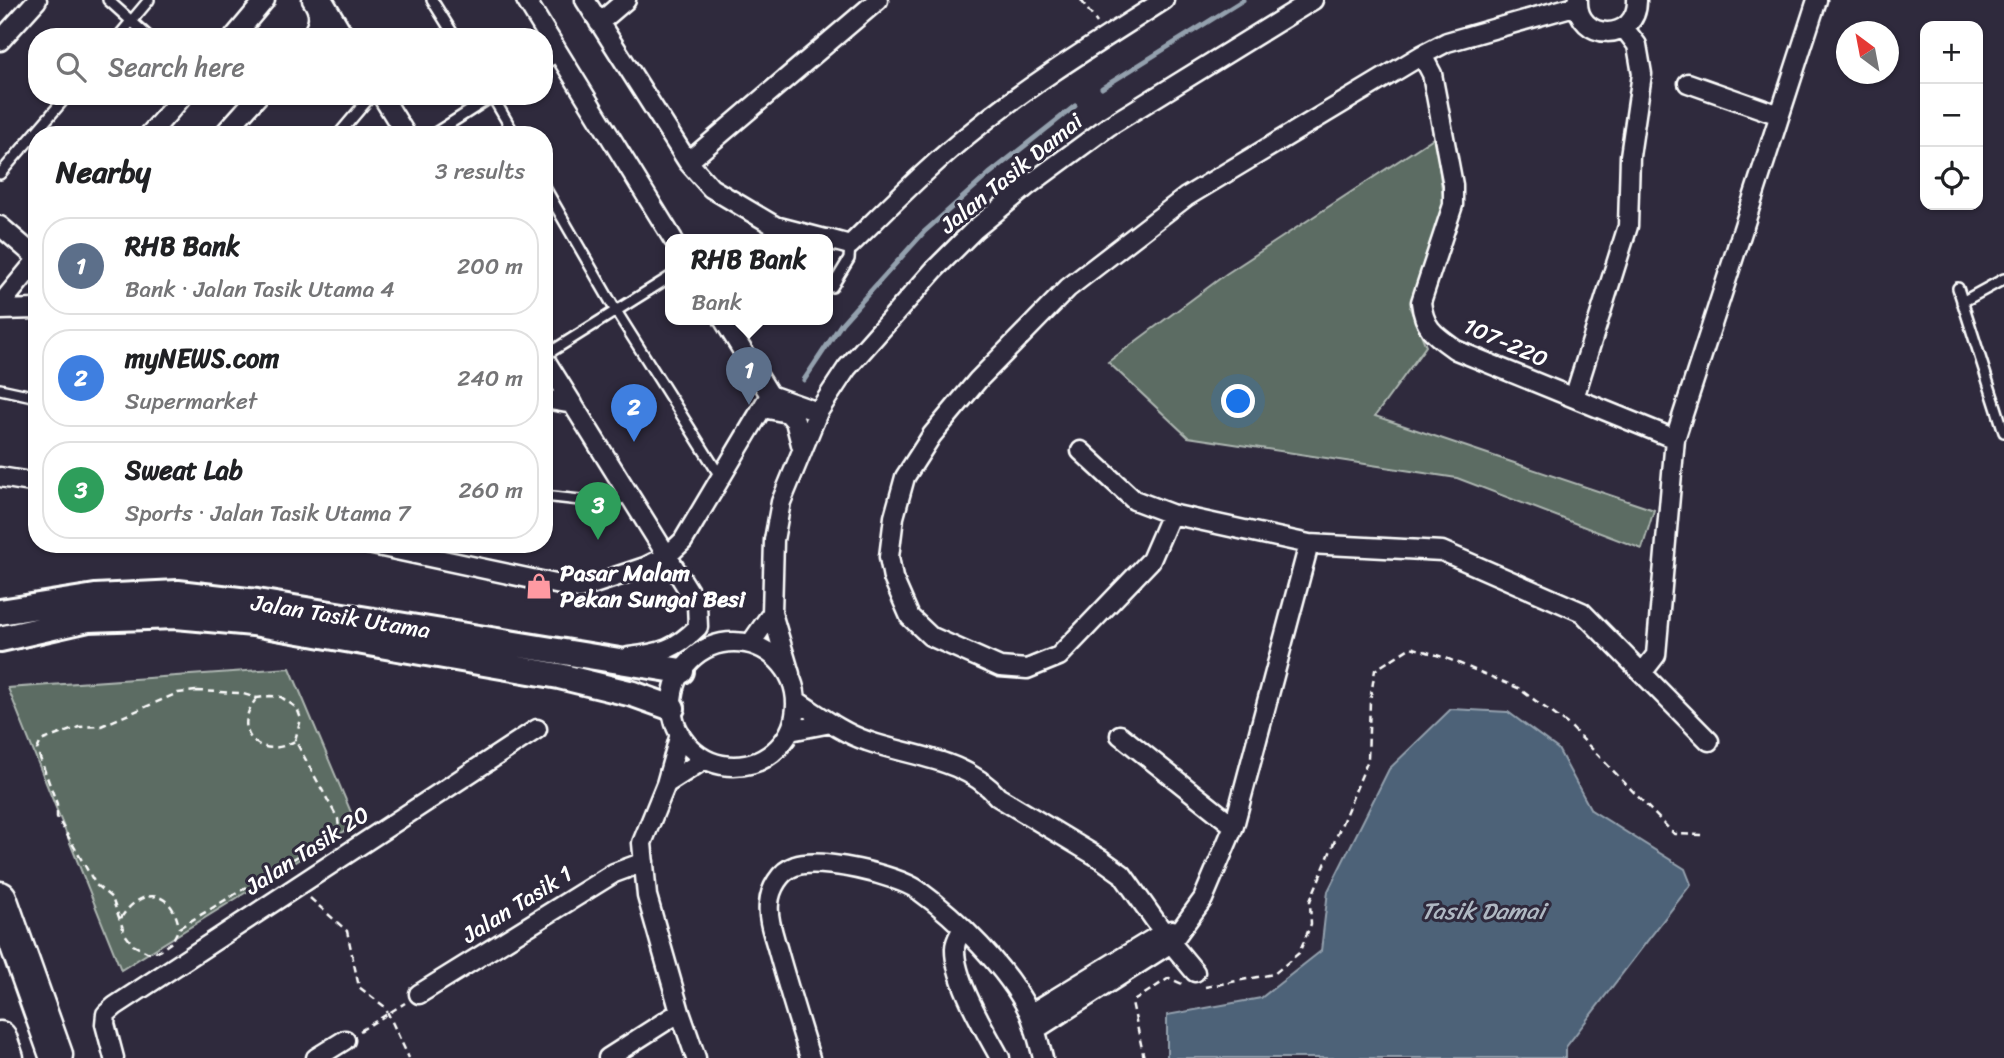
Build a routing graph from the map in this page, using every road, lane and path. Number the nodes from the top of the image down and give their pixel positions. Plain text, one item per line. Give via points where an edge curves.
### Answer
1 (37, 0) edge
2 (108, 0) edge
3 (149, 0) edge
4 (265, 0) edge
5 (312, 0) edge
6 (323, 0) edge
7 (432, 0) edge
8 (526, 0) edge
9 (585, 0) edge
10 (626, 0) edge
11 (878, 0) edge
12 (1081, 0) edge
13 (1164, 0) edge
14 (1312, 0) edge
15 (1637, 0) edge
16 (1817, 0) edge
17 (1578, 2) edge
18 (131, 21) junction
19 (599, 23) junction
20 (125, 28) edge
21 (139, 28) edge
22 (242, 28) edge
23 (314, 28) edge
24 (340, 28) edge
25 (449, 28) edge
26 (538, 28) edge
27 (1624, 28) junction
28 (1107, 37) junction
29 (0, 41) edge
30 (1422, 55) junction
31 (553, 61) edge
32 (1688, 83) dead end
33 (58, 105) edge
34 (175, 105) edge
35 (250, 105) edge
36 (363, 105) edge
37 (388, 105) edge
38 (479, 105) edge
39 (498, 105) edge
40 (1779, 115) junction
41 (41, 126) edge
42 (157, 126) edge
43 (231, 126) edge
44 (346, 126) edge
45 (400, 126) edge
46 (446, 126) edge
47 (509, 126) edge
48 (28, 141) edge
49 (688, 162) junction
50 (0, 174) edge
51 (553, 202) edge
52 (0, 226) edge
53 (670, 234) edge
54 (807, 234) edge
55 (833, 241) edge
56 (850, 245) junction
57 (28, 251) edge
58 (28, 270) edge
59 (2004, 279) edge
60 (20, 280) junction
61 (665, 280) edge
62 (833, 285) edge
63 (1958, 288) dead end
64 (28, 296) edge
65 (1962, 302) junction
66 (0, 307) edge
67 (28, 308) edge
68 (616, 311) junction
69 (727, 325) edge
70 (553, 351) edge
71 (553, 372) edge
72 (0, 389) edge
73 (28, 395) edge
74 (770, 395) junction
75 (1574, 398) junction
76 (553, 401) edge
77 (573, 404) junction
78 (759, 411) junction
79 (818, 412) junction
80 (2004, 432) edge
81 (1675, 439) junction
82 (802, 448) junction
83 (1081, 450) dead end
84 (720, 476) junction
85 (0, 477) edge
86 (28, 482) edge
87 (630, 496) junction
88 (553, 497) edge
89 (1171, 514) junction
90 (1309, 544) junction
91 (410, 553) edge
92 (667, 556) junction
93 (0, 612) edge
94 (772, 613) junction
95 (0, 639) edge
96 (751, 643) junction
97 (608, 659) junction
98 (562, 664) junction
99 (681, 671) junction
100 (1642, 673) junction
101 (790, 674) junction
102 (257, 698) junction
103 (797, 701) junction
104 (672, 708) junction
105 (831, 723) junction
106 (537, 729) dead end
107 (790, 731) junction
108 (680, 734) junction
109 (1119, 735) dead end
110 (295, 740) junction
111 (1709, 741) dead end
112 (705, 759) junction
113 (666, 783) junction
114 (1234, 826) junction
115 (1703, 835) dead end
116 (644, 862) junction
117 (296, 887) junction
118 (0, 898) edge
119 (121, 918) junction
120 (180, 928) junction
121 (963, 928) junction
122 (1167, 938) junction
123 (0, 941) edge
124 (1190, 982) junction
125 (419, 994) dead end
126 (680, 1012) junction
127 (388, 1013) junction
128 (1032, 1022) junction
129 (0, 1038) edge
130 (345, 1040) joint
131 (57, 1056) edge
132 (7, 1058) edge
133 (114, 1058) edge
134 (316, 1058) edge
135 (409, 1058) edge
136 (608, 1058) edge
137 (696, 1058) edge
138 (810, 1058) edge
139 (1000, 1058) edge
140 (1043, 1058) edge
141 (1144, 1058) edge

1 - 29 street
2 - 18 lane
3 - 18 lane
4 - 22 street
5 - 23 street via 319,13
6 - 24 street
7 - 25 lane
8 - 26 street
9 - 19 street
10 - 19 street
11 - 49 street
12 - 28 path
13 - 28 street
14 - 79 street, Jalan Tasik Damai via 1108,126 975,229 847,368
15 - 27 street via 1635,14
16 - 40 street
17 - 27 street via 1584,21 1598,31
17 - 30 street
18 - 20 lane
18 - 21 lane
19 - 49 street
27 - 75 street via 1637,44 1642,74 1630,156 1628,226
28 - 56 street via 979,125
30 - 75 street, 107-220 via 1432,74 1453,185 1452,205 1421,302 1423,318 1433,333 1456,351
30 - 89 street via 1186,197 1068,288 978,380 932,435 905,477 889,557 893,578 910,617 930,636 1000,667 1027,669 1059,656 1151,560
31 - 53 street
32 - 40 street
33 - 41 lane
34 - 42 street
35 - 43 street
36 - 44 lane
37 - 45 street
38 - 46 lane
39 - 47 lane
40 - 81 street
48 - 50 lane
49 - 54 street via 711,188 775,226
51 - 68 lane
52 - 57 street
55 - 56 street
56 - 62 lane via 849,260
58 - 60 street
59 - 65 lane
60 - 64 street
60 - 66 street
61 - 68 lane
63 - 65 lane
65 - 80 lane
66 - 67 street
68 - 70 lane
68 - 84 lane
69 - 74 street
71 - 77 street
72 - 73 lane
74 - 78 street
74 - 79 street
75 - 81 street, 107-220
76 - 77 street
77 - 87 street
78 - 82 street via 772,408 788,413 795,421
78 - 84 street
79 - 82 street, Jalan Tasik Damai
81 - 100 street via 1656,655
82 - 94 street, Jalan Tasik Damai via 781,502 774,540
83 - 89 street via 1134,500
84 - 92 street via 683,541
85 - 86 street
87 - 88 lane via 607,503
87 - 92 street
89 - 90 street
90 - 100 street via 1442,551 1582,612
90 - 114 street
91 - 92 street via 579,589
92 - 97 street via 697,604 698,626 682,642 660,653
93 - 98 street, Jalan Tasik Utama via 95,597 178,593 271,604
94 - 96 street
94 - 101 street, Jalan Tasik Damai
95 - 98 street, Jalan Tasik Utama via 88,619 176,616
96 - 99 street via 711,645
96 - 101 street via 780,660
97 - 98 street, Jalan Tasik Utama
97 - 99 street, Jalan Tasik Utama
98 - 104 street, Jalan Tasik Utama
99 - 104 street
100 - 111 street
101 - 103 street
102 - 110 path via 281,697 297,708 300,719
102 - 110 path via 245,718 250,737 270,749
102 - 119 path via 216,691 178,693 101,726 79,727 41,741 37,751 57,804 57,817
103 - 105 street
103 - 107 street
104 - 108 street
105 - 107 street
105 - 122 street via 864,741 961,768 986,783 998,797 1122,874
106 - 117 street, Jalan Tasik 20
107 - 112 street via 781,745 753,763 737,766
108 - 112 street
108 - 113 street
109 - 114 street
110 - 120 path via 338,819 339,829
112 - 113 street
113 - 116 street via 642,844
114 - 122 street via 1203,899 1182,927
115 - 124 path via 1674,834 1570,726 1518,688 1411,647 1375,670 1368,760 1310,901 1311,925 1299,953 1274,974
116 - 125 street, Jalan Tasik 1 via 614,873
116 - 126 street via 647,895
117 - 127 path via 347,931 359,987
117 - 133 street, Jalan Tasik 20 via 106,1014
118 - 131 highway
119 - 120 path via 128,906 151,895 173,908
119 - 120 path via 133,945 149,953 172,942
121 - 128 street via 1008,978
121 - 138 street via 917,889 896,878 830,864 796,865 787,870 768,904
121 - 139 street via 954,946 957,965
122 - 124 street
122 - 128 street
123 - 131 highway
124 - 141 path via 1169,978 1132,1002
126 - 136 street
126 - 137 street
127 - 130 path
127 - 135 path
128 - 140 street
129 - 132 highway
130 - 134 street

